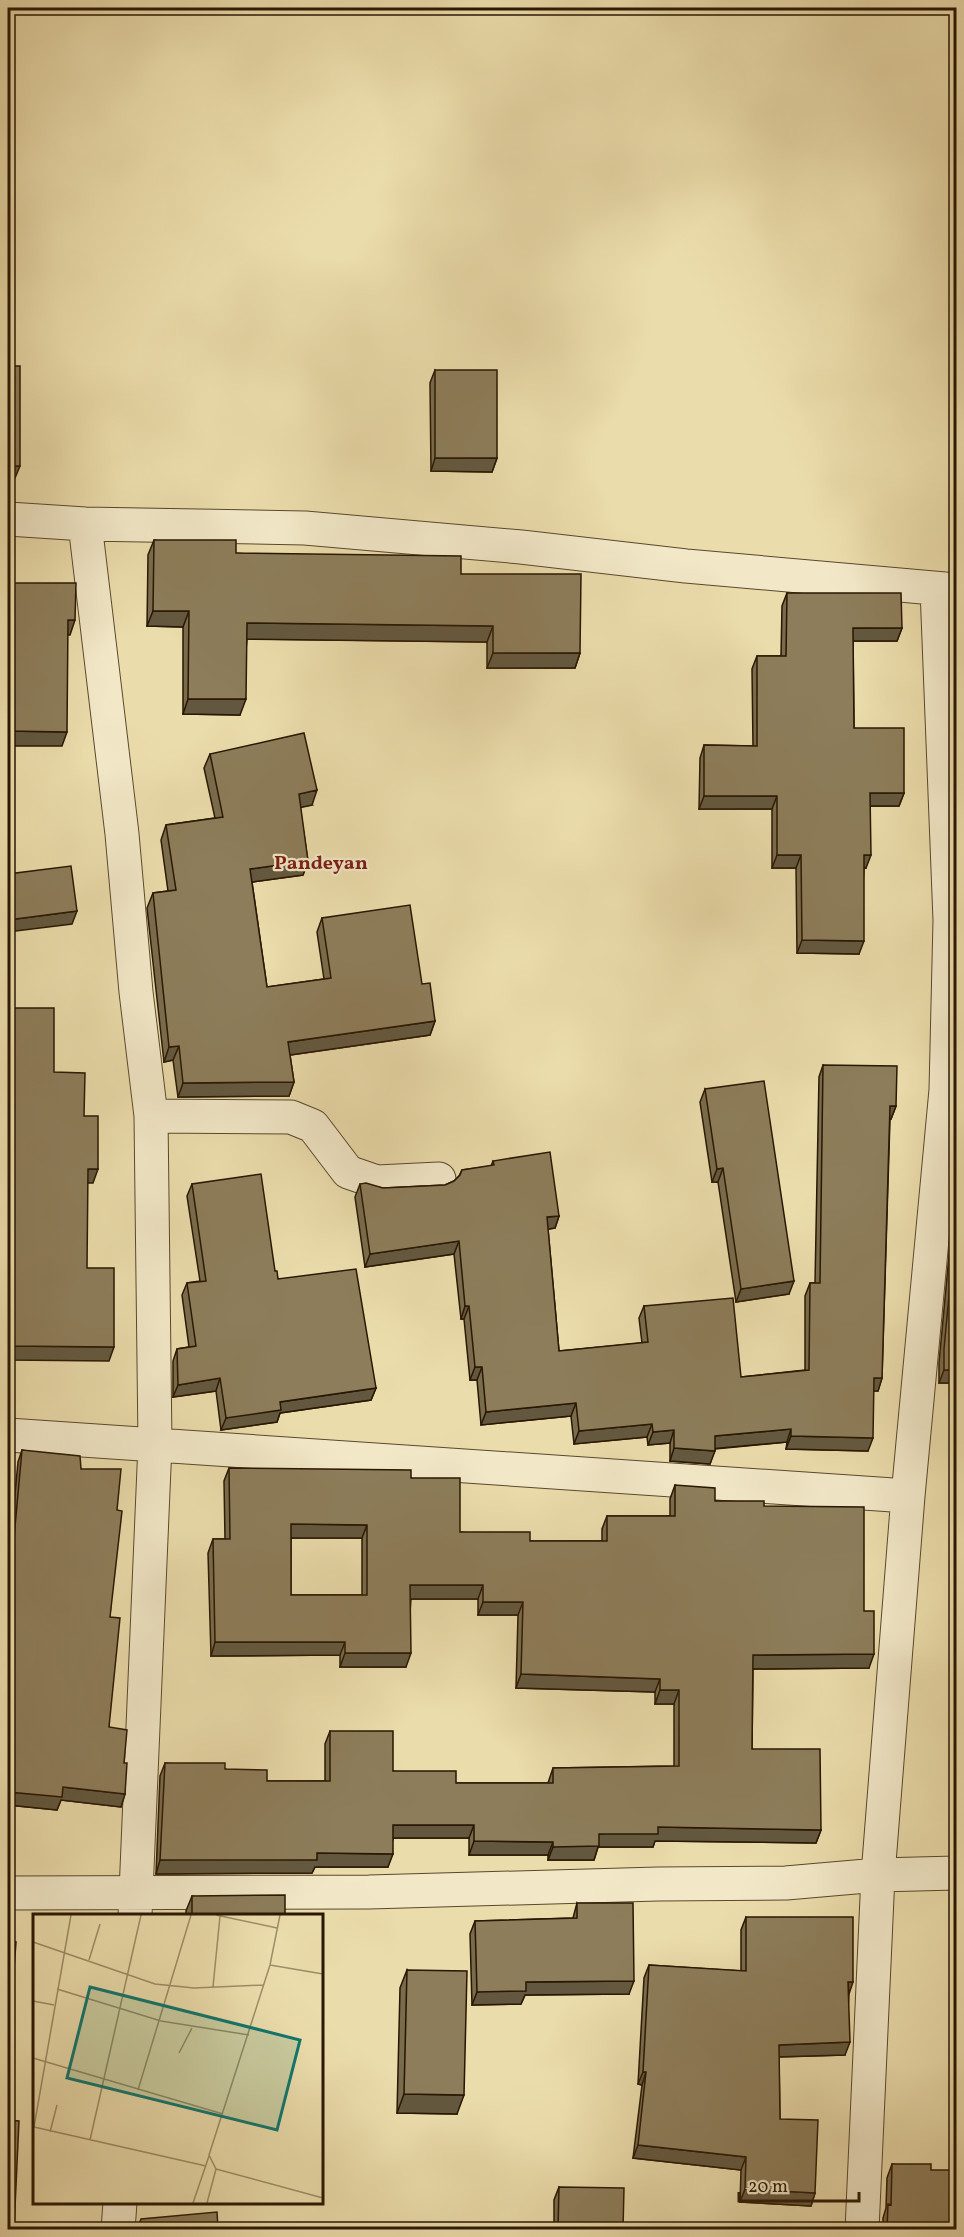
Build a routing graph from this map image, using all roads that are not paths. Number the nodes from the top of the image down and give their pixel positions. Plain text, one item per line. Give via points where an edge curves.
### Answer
1 (8, 519) edge
2 (85, 524) junction
3 (947, 590) edge
4 (151, 1116) junction
5 (439, 1179) dead end
6 (8, 1435) edge
7 (155, 1444) junction
8 (908, 1496) junction
9 (957, 1873) edge
10 (878, 1875) junction
11 (8, 1893) edge
12 (136, 1904) edge
13 (120, 2204) edge
14 (118, 2229) edge
15 (862, 2229) edge

1 - 2 street
2 - 3 street via 305,528
2 - 4 street
3 - 8 street via 950,920 946,1090
4 - 5 street via 291,1117 314,1126 348,1172 376,1182
4 - 7 street
6 - 7 street
7 - 8 street
7 - 12 street
8 - 10 street
9 - 10 street
10 - 12 street via 786,1883 369,1892
10 - 15 street
11 - 12 street
13 - 14 street

